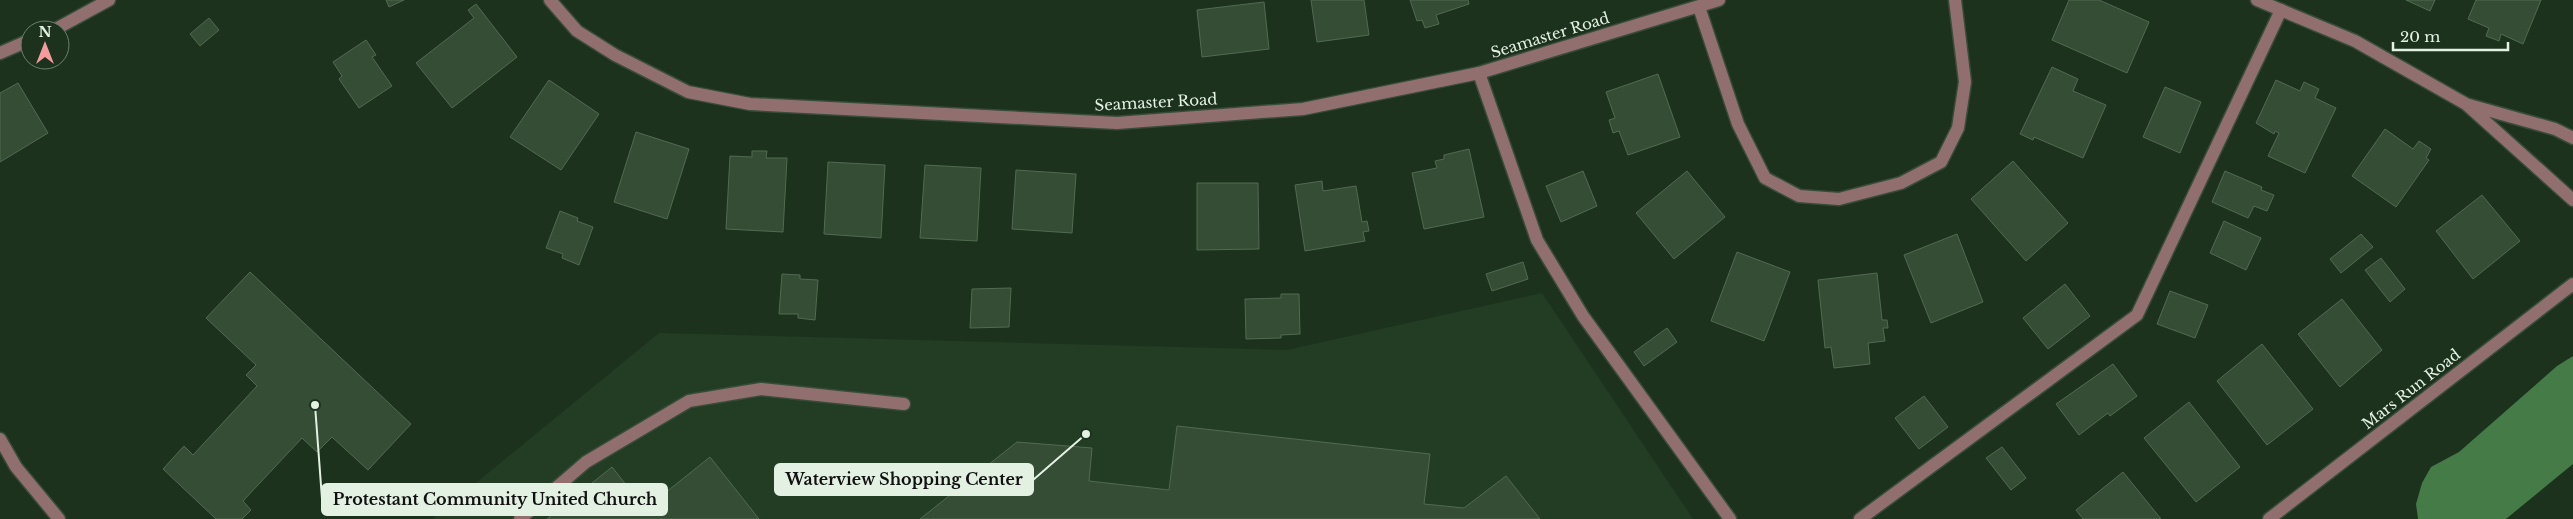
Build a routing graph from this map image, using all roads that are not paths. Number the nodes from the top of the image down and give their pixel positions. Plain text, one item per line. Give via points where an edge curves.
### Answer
1 (109, 0) edge
2 (550, 0) edge
3 (1719, 0) edge
4 (1955, 0) edge
5 (2257, 0) edge
6 (1699, 7) junction
7 (2281, 10) junction
8 (70, 21) edge
9 (20, 44) edge
10 (0, 52) edge
11 (1479, 73) junction
12 (2466, 104) junction
13 (2573, 138) edge
14 (2573, 200) edge
15 (2573, 284) edge
16 (904, 404) dead end
17 (1, 444) edge
18 (59, 519) edge
19 (520, 519) edge
20 (1730, 519) edge
21 (1860, 519) edge
22 (2269, 519) edge

1 - 8 street
2 - 11 street, Seamaster Road via 578,31 615,55 688,92 750,104 1116,122 1303,109
3 - 6 street, Seamaster Road
4 - 6 street via 1965,82 1958,128 1941,162 1900,183 1839,199 1799,196 1765,178 1738,124
5 - 7 street
6 - 11 street, Seamaster Road
7 - 12 street via 2355,41
7 - 21 street via 2137,315
9 - 10 street
11 - 20 street via 1537,240 1582,316
12 - 13 street via 2555,129
12 - 14 street
15 - 22 street, Mars Run Road
16 - 19 street via 761,389 689,401 586,462
17 - 18 street

